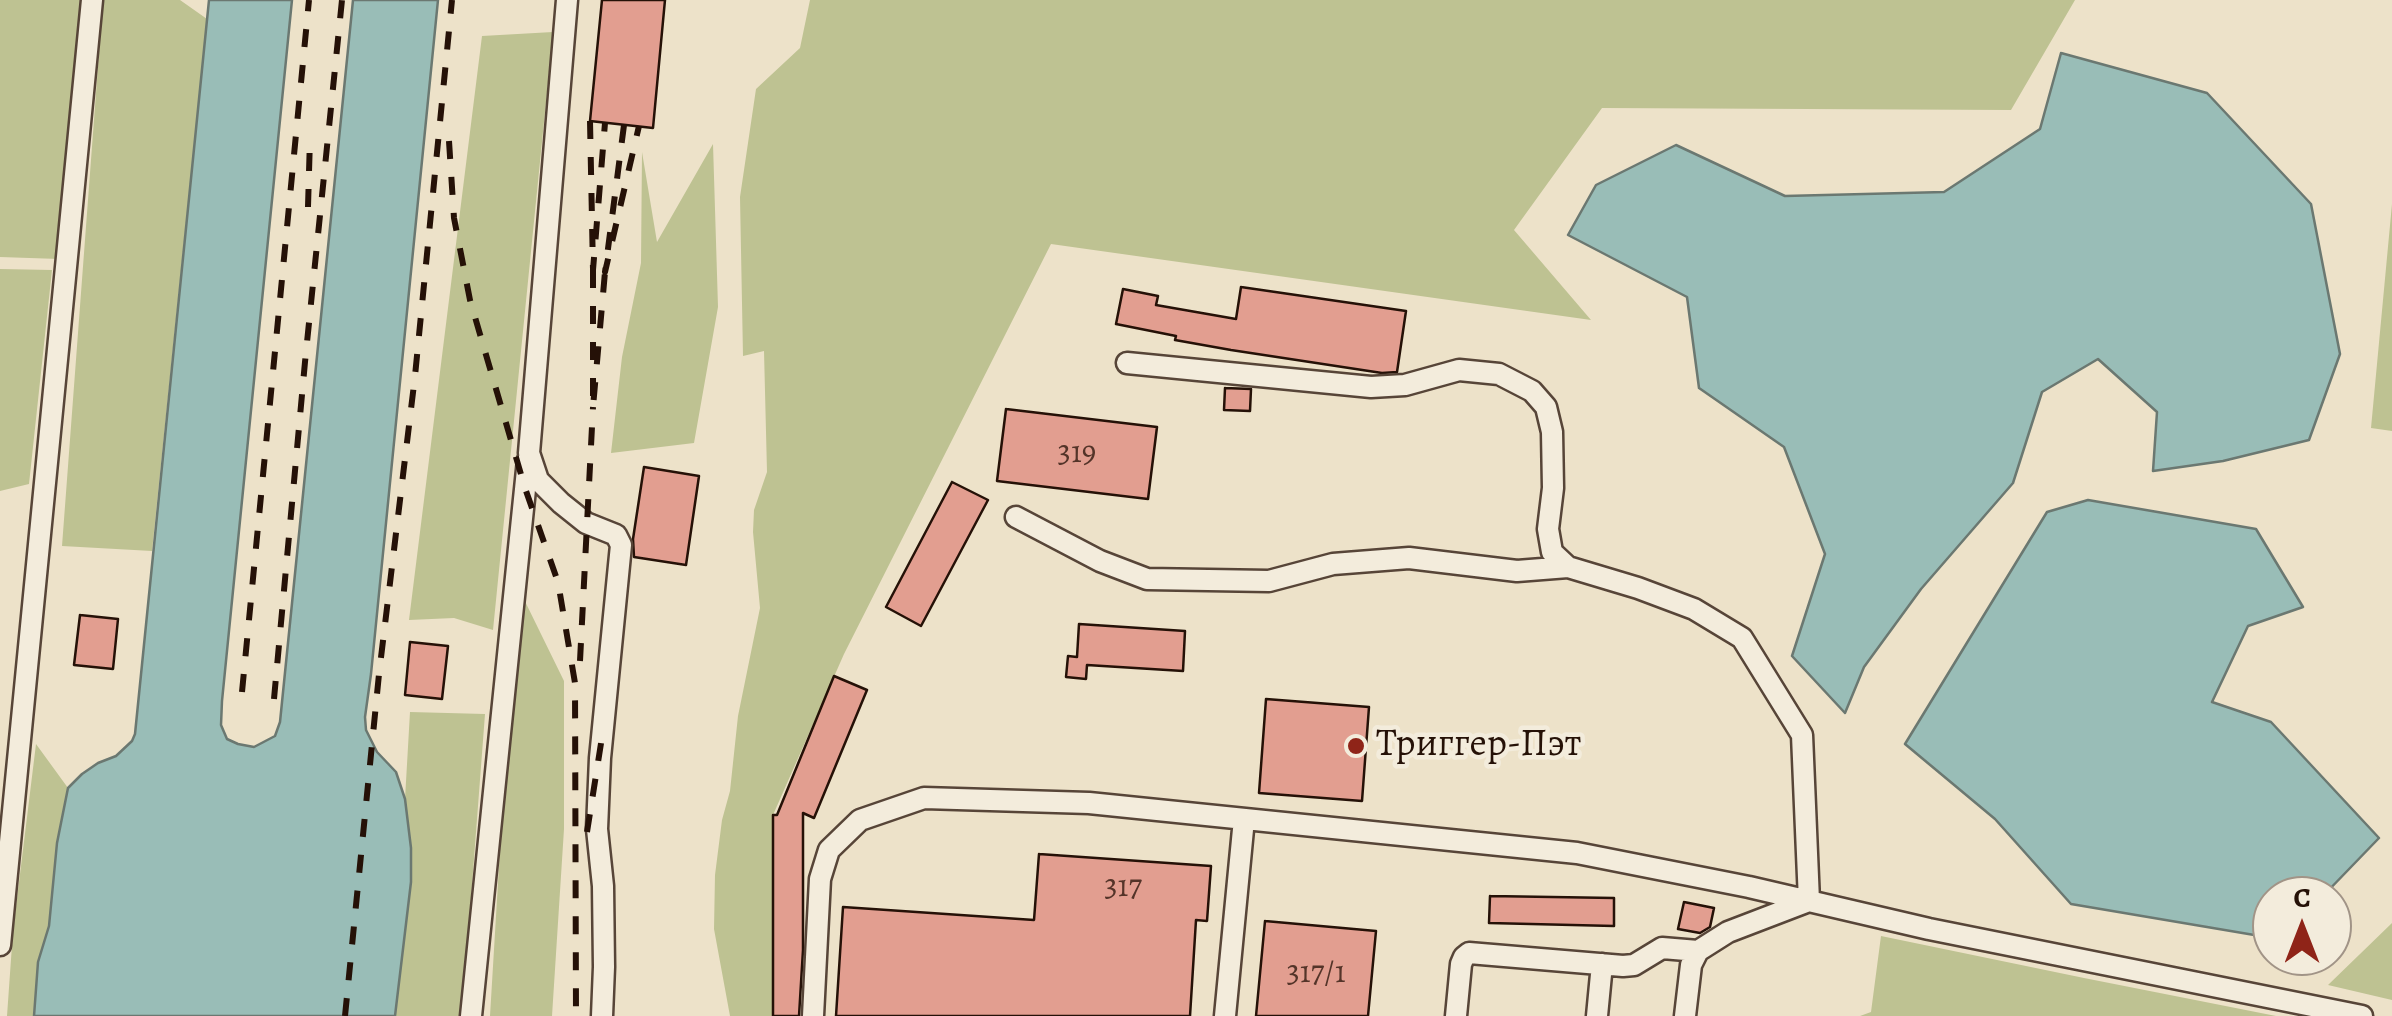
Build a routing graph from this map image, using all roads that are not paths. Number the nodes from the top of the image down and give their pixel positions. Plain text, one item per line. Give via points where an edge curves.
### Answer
1 (92, 0) edge
2 (567, 0) edge
3 (1127, 364) dead end
4 (528, 454) junction
5 (1016, 517) dead end
6 (1568, 567) junction
7 (1244, 820) junction
8 (1809, 901) junction
9 (0, 945) edge
10 (1698, 951) junction
11 (1602, 964) junction
12 (470, 1016) edge
13 (602, 1016) edge
14 (814, 1016) edge
15 (1225, 1016) edge
16 (1456, 1016) edge
17 (1597, 1016) edge
18 (1684, 1016) edge
19 (2362, 1016) edge

1 - 9 lane
2 - 4 lane
3 - 6 lane via 1371,387 1458,370 1499,374 1532,391 1546,407 1553,488 1548,529 1552,552
4 - 12 lane
4 - 13 lane via 538,480 561,503 616,535 621,545 600,776
5 - 6 lane via 1147,578 1270,582 1334,564 1408,558 1517,571
6 - 8 lane via 1694,609 1742,638 1802,734
7 - 8 lane via 1577,853
7 - 14 lane via 1090,803 924,798 860,820 828,850 820,879
7 - 15 lane
8 - 10 lane via 1728,932
8 - 19 lane
10 - 11 lane via 1662,948 1634,965
10 - 18 lane
11 - 16 lane via 1469,953 1461,964
11 - 17 lane

